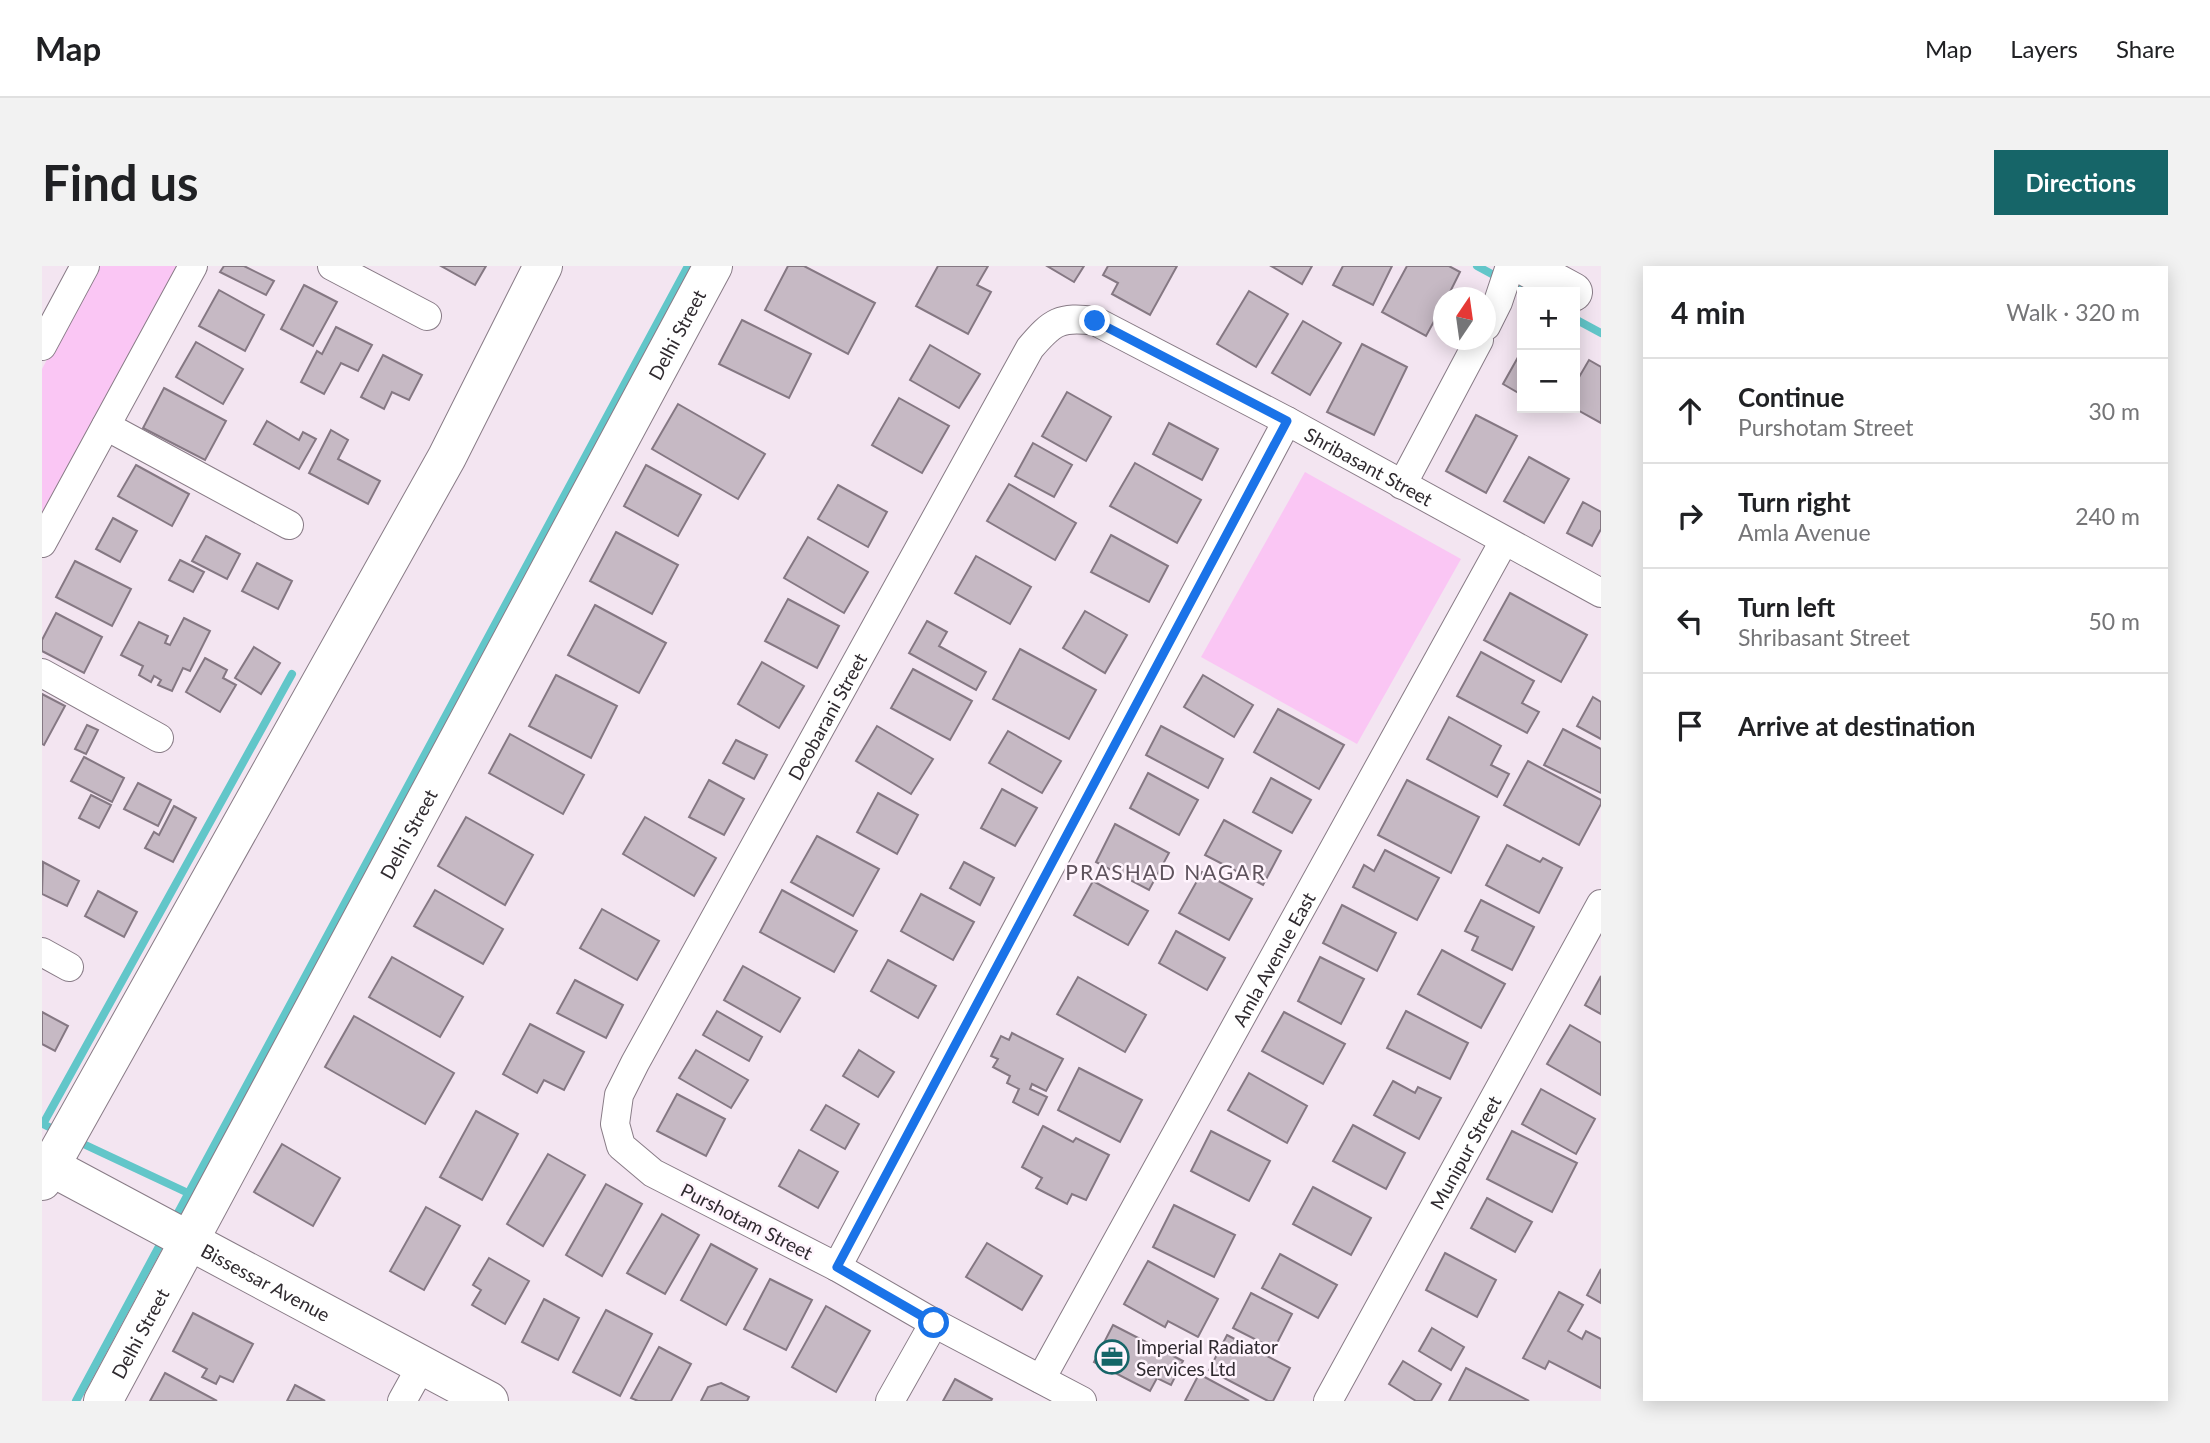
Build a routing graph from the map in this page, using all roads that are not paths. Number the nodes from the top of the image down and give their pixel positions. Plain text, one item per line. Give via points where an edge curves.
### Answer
1 (85, 266) edge
2 (192, 266) edge
3 (332, 266) edge
4 (543, 266) edge
5 (713, 266) edge
6 (1514, 268) edge
7 (1560, 287) edge
8 (1580, 296) edge
9 (1496, 306) edge
10 (1601, 308) edge
11 (427, 316) dead end
12 (1059, 321) joint
13 (42, 346) edge
14 (1474, 350) edge
15 (1287, 421) junction
16 (106, 426) junction
17 (1402, 485) junction
18 (289, 525) dead end
19 (1504, 541) junction
20 (42, 543) edge
21 (1601, 593) edge
22 (42, 673) edge
23 (159, 738) dead end
24 (1601, 904) edge
25 (42, 953) edge
26 (69, 967) dead end
27 (615, 1124) joint
28 (45, 1170) edge
29 (175, 1233) junction
30 (837, 1267) junction
31 (934, 1323) junction
32 (422, 1365) junction
33 (1041, 1379) junction
34 (103, 1401) edge
35 (402, 1401) edge
36 (488, 1401) edge
37 (890, 1401) edge
38 (1082, 1401) edge
39 (1328, 1401) edge

1 - 13 street
2 - 16 street
3 - 11 street
4 - 28 street via 447,457
5 - 29 street, Delhi Street
6 - 7 street
6 - 9 street
8 - 10 street
12 - 15 street, Shribasant Street via 1095,321
12 - 27 street, Deobarani Street via 1046,329 1023,360 635,1063 619,1095
14 - 17 street
15 - 17 street, Shribasant Street
15 - 30 street
16 - 18 street
16 - 20 street
17 - 19 street, Shribasant Street
19 - 21 street, Shribasant Street
19 - 33 street, Amla Avenue East
22 - 23 street
24 - 39 street, Munipur Street
25 - 26 street
27 - 30 street, Purshotam Street via 621,1146 653,1173
28 - 29 street, Bissessar Avenue
29 - 32 street, Bissessar Avenue
29 - 34 street, Delhi Street
30 - 31 street, Purshotam Street
31 - 33 street, Purshotam Street
31 - 37 street
32 - 35 street
32 - 36 street, Bissessar Avenue
33 - 38 street, Purshotam Street

